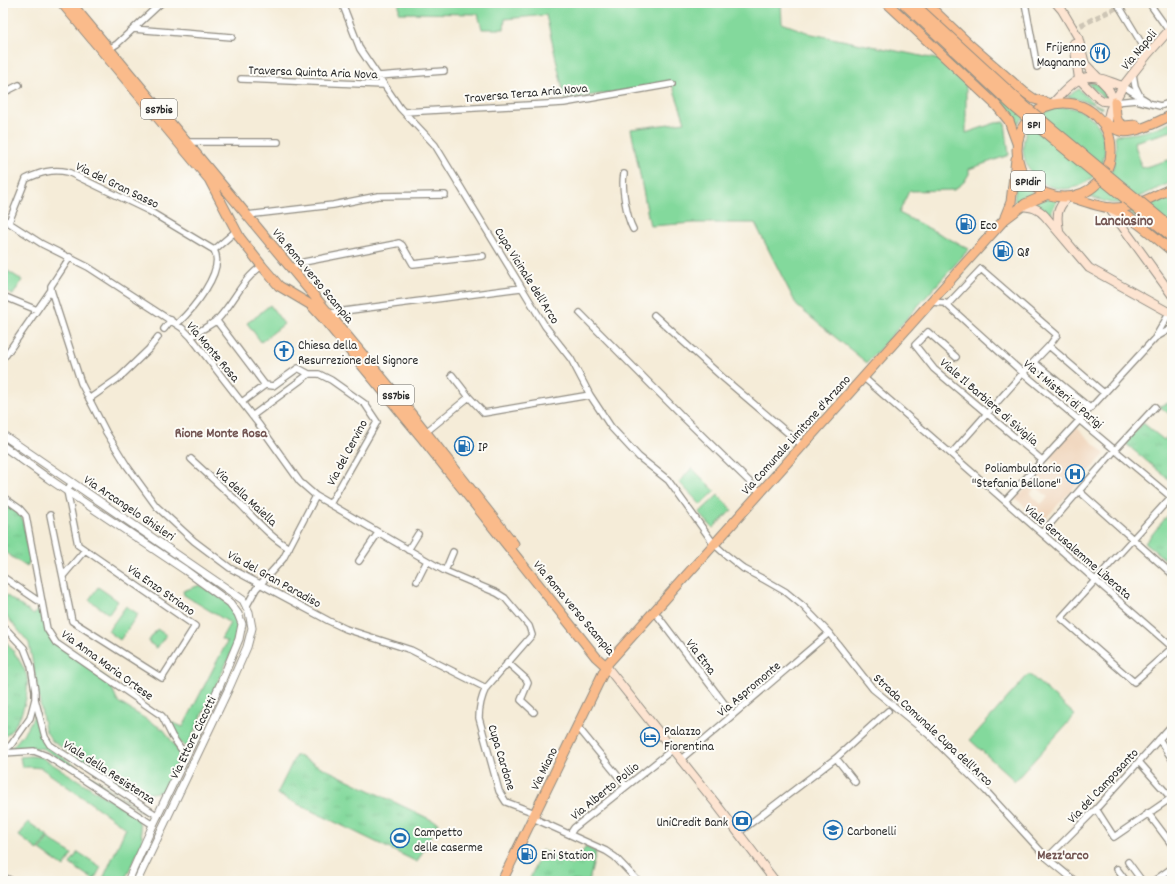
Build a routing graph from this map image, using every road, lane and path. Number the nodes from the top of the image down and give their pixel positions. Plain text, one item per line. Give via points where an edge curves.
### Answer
1 (62, 3) edge
2 (70, 3) edge
3 (161, 3) edge
4 (342, 3) edge
5 (887, 3) edge
6 (903, 3) edge
7 (913, 3) edge
8 (926, 3) edge
9 (1025, 3) edge
10 (1056, 3) edge
11 (1150, 3) edge
12 (1119, 6) dead end
13 (133, 29) junction
14 (1072, 29) junction
15 (1170, 29) edge
16 (232, 37) dead end
17 (109, 49) junction
18 (1148, 54) junction
19 (1037, 67) dead end
20 (444, 71) dead end
21 (1133, 74) junction
22 (378, 76) junction
23 (1099, 78) junction
24 (241, 79) dead end
25 (1079, 79) junction
26 (672, 84) dead end
27 (19, 85) dead end
28 (384, 85) junction
29 (1123, 86) junction
30 (3, 93) edge
31 (1142, 98) junction
32 (1115, 102) junction
33 (1172, 102) edge
34 (1149, 103) junction
35 (1052, 104) junction
36 (404, 112) junction
37 (1172, 115) edge
38 (1157, 122) junction
39 (1108, 129) junction
40 (187, 142) junction
41 (278, 142) dead end
42 (1017, 143) junction
43 (1017, 154) junction
44 (624, 174) dead end
45 (1172, 188) edge
46 (1048, 194) junction
47 (445, 195) dead end
48 (1068, 197) junction
49 (1021, 206) junction
50 (1110, 208) junction
51 (247, 215) junction
52 (228, 216) junction
53 (3, 218) edge
54 (1004, 220) junction
55 (9, 222) junction
56 (1172, 228) edge
57 (634, 230) dead end
58 (236, 231) junction
59 (1059, 232) junction
60 (1172, 237) edge
61 (214, 250) junction
62 (1172, 251) edge
63 (483, 256) dead end
64 (70, 257) junction
65 (262, 266) junction
66 (291, 268) junction
67 (299, 277) junction
68 (521, 288) junction
69 (943, 288) junction
70 (50, 290) junction
71 (289, 293) junction
72 (3, 296) edge
73 (1172, 296) edge
74 (931, 302) junction
75 (946, 304) junction
76 (37, 310) junction
77 (580, 313) dead end
78 (1171, 313) edge
79 (329, 314) junction
80 (654, 315) dead end
81 (171, 320) junction
82 (216, 320) junction
83 (177, 324) junction
84 (1172, 328) edge
85 (164, 329) dead end
86 (191, 336) junction
87 (158, 337) dead end
88 (1155, 338) junction
89 (1049, 346) junction
90 (956, 356) dead end
91 (3, 358) edge
92 (1034, 362) junction
93 (1022, 373) junction
94 (309, 374) junction
95 (452, 376) dead end
96 (864, 377) junction
97 (265, 385) junction
98 (1104, 393) junction
99 (590, 395) junction
100 (469, 398) junction
101 (89, 399) junction
102 (242, 402) junction
103 (1154, 407) dead end
104 (1090, 408) junction
105 (987, 414) junction
106 (252, 416) junction
107 (1079, 420) junction
108 (425, 434) junction
109 (3, 435) edge
110 (3, 446) edge
111 (803, 446) junction
112 (1115, 450) junction
113 (951, 454) junction
114 (191, 459) dead end
115 (1042, 460) junction
116 (72, 482) junction
117 (66, 491) junction
118 (1079, 491) junction
119 (761, 493) junction
120 (316, 496) junction
121 (3, 497) edge
122 (1006, 501) junction
123 (330, 504) junction
124 (50, 515) dead end
125 (378, 533) junction
126 (1042, 533) junction
127 (418, 534) dead end
128 (1133, 540) junction
129 (714, 544) junction
130 (289, 548) junction
131 (85, 550) junction
132 (408, 550) junction
133 (453, 552) dead end
134 (359, 561) dead end
135 (427, 561) junction
136 (445, 571) junction
137 (1172, 574) edge
138 (63, 576) junction
139 (3, 577) edge
140 (1096, 580) junction
141 (417, 581) dead end
142 (261, 584) junction
143 (242, 600) joint
144 (41, 602) junction
145 (230, 602) joint
146 (246, 607) junction
147 (654, 611) junction
148 (3, 625) edge
149 (829, 633) junction
150 (1172, 647) edge
151 (508, 662) junction
152 (606, 666) junction
153 (486, 688) junction
154 (35, 699) junction
155 (888, 711) dead end
156 (534, 712) dead end
157 (733, 715) junction
158 (1172, 725) edge
159 (577, 726) junction
160 (1159, 740) junction
161 (672, 750) junction
162 (3, 752) edge
163 (186, 756) junction
164 (836, 758) junction
165 (1172, 759) edge
166 (680, 760) junction
167 (1139, 762) junction
168 (855, 782) dead end
169 (626, 786) junction
170 (1096, 809) junction
171 (1148, 813) junction
172 (534, 815) junction
173 (158, 816) junction
174 (164, 824) junction
175 (153, 825) junction
176 (738, 833) junction
177 (570, 834) junction
178 (1172, 845) edge
179 (1047, 858) junction
180 (1128, 862) dead end
181 (1172, 868) edge
182 (1117, 869) dead end
183 (3, 877) edge
184 (12, 881) edge
185 (128, 881) edge
186 (137, 881) edge
187 (502, 881) edge
188 (638, 881) edge
189 (775, 881) edge
190 (1075, 881) edge
191 (1126, 881) edge
192 (1142, 881) edge
193 (1154, 881) edge

1 - 52 main road, Via Roma verso Scampia / SS7bis via 209,179
2 - 17 main road, Via Roma verso Scampia / SS7bis
3 - 13 street
4 - 22 street, Cupa Vicinale dell'Arco via 360,49
5 - 42 main road via 996,105 1009,121
6 - 60 main road, SP1, bridge via 1015,108
7 - 56 main road, SP1, bridge via 1025,106
8 - 35 main road via 1024,92 1034,99
9 - 19 street
10 - 14 main road
11 - 15 street
12 - 18 street
13 - 16 street
13 - 17 street
14 - 23 main road via 1078,37 1084,64
14 - 25 main road
15 - 18 main road, Via Napoli
17 - 40 main road, Via Roma verso Scampia / SS7bis
18 - 21 main road, Via Napoli
20 - 22 street
21 - 29 main road, Via Napoli
21 - 31 street via 1137,91
22 - 28 street, Cupa Vicinale dell'Arco
23 - 25 main road
23 - 29 main road
23 - 32 main road
24 - 28 street, Traversa Quinta Aria Nova
25 - 32 main road via 1098,98
25 - 35 main road
26 - 36 street, Traversa Terza Aria Nova via 564,103
27 - 30 street
28 - 36 street, Cupa Vicinale dell'Arco
29 - 31 street
29 - 32 main road, Via Napoli
31 - 34 street
32 - 34 street via 1131,100
32 - 38 main road via 1116,119 1121,124 1128,126
32 - 39 main road, Via Napoli via 1110,110
33 - 34 street via 1160,106
35 - 39 main road, SP1dir via 1073,104 1083,107 1099,118
35 - 42 main road, SP1dir via 1037,112 1025,123
36 - 68 street, Cupa Vicinale dell'Arco via 434,145
37 - 38 main road
38 - 39 main road via 1125,132
39 - 48 main road, SP1dir via 1110,158 1102,177 1087,190
40 - 41 street
40 - 51 main road, Via Roma verso Scampia / SS7bis
42 - 43 main road, SP1dir
43 - 46 main road, SP1dir via 1020,168 1029,182
43 - 54 main road via 1011,202
44 - 57 street via 624,192
45 - 50 main road, SP1dir via 1132,205
46 - 48 main road, SP1dir
46 - 49 main road
47 - 51 street via 378,196 333,205
48 - 50 main road, SP1dir
48 - 59 main road via 1057,213
49 - 54 main road
49 - 59 main road via 1038,209
50 - 62 main road via 1136,221
50 - 73 main road
51 - 52 main road via 234,211
51 - 66 main road, Via Roma verso Scampia
52 - 58 main road, Via Roma verso Scampia
53 - 55 street, Via Monte Rosa
54 - 69 main road, Via Comunale Limitone d'Arzano
55 - 61 street, Via del Gran Sasso via 26,179 57,170 68,172 149,211
55 - 64 street, Via Monte Rosa via 42,244
58 - 61 street
58 - 65 main road, Via Roma verso Scampia
59 - 78 main road via 1090,268
61 - 83 street via 217,255 212,280 187,315
63 - 66 street via 413,264 402,245 395,244 304,262
64 - 70 street
64 - 81 street, Via Monte Rosa
65 - 71 main road, Via Roma verso Scampia via 279,286
65 - 82 street via 251,274
66 - 67 main road, Via Roma verso Scampia
67 - 71 main road via 298,289
67 - 79 main road, Via Roma verso Scampia / SS7bis
68 - 79 street
68 - 99 street, Cupa Vicinale dell'Arco via 545,326 571,359
69 - 74 main road, Via Comunale Limitone d'Arzano
69 - 75 street
70 - 76 street
70 - 101 street, Via del Gran Paradiso via 80,383
71 - 108 main road, Via Roma verso Scampia / SS7bis via 311,305
72 - 76 street
74 - 75 street
74 - 96 main road, Via Comunale Limitone d'Arzano
75 - 89 street via 981,269 1057,335
75 - 93 street, Via I Misteri di Parigi
76 - 91 street
77 - 119 street
78 - 88 street
79 - 108 main road, Via Roma verso Scampia / SS7bis
80 - 111 street
81 - 83 street, Via Monte Rosa
81 - 85 street
82 - 86 street
82 - 97 street
83 - 86 street, Via Monte Rosa
84 - 88 street
86 - 102 street, Via Monte Rosa
87 - 101 street via 120,377
88 - 98 street
89 - 92 street
89 - 98 street
90 - 105 street, Viale Il Barbiere di Siviglia via 928,332 915,345 934,369
92 - 93 street
92 - 104 street, Via I Misteri di Parigi
93 - 105 street
93 - 107 street, Via I Misteri di Parigi
94 - 97 street via 298,368 273,386
94 - 106 street
94 - 123 street, Via del Cervino via 319,374 331,380 365,404 377,422
95 - 100 street
96 - 111 main road, Via Comunale Limitone d'Arzano
96 - 113 street, Viale Gerusalemme Liberata
97 - 102 street
98 - 104 street
99 - 100 street via 484,413
99 - 129 street, Cupa Vicinale dell'Arco via 611,428 639,457 668,480
100 - 108 street
101 - 142 street, Via del Gran Paradiso via 127,466 156,506 194,541 230,568
102 - 106 street, Via Monte Rosa
103 - 112 street
104 - 107 street
105 - 113 street
105 - 115 street, Viale Il Barbiere di Siviglia
106 - 120 street, Via Monte Rosa via 300,482
107 - 112 street, Via I Misteri di Parigi
107 - 115 street
108 - 152 main road, Via Roma verso Scampia / SS7bis via 517,557 596,658
108 - 152 main road, Via Roma verso Scampia / SS7bis via 602,656
109 - 116 street, Via Arcangelo Ghisleri
110 - 117 street, Via Arcangelo Ghisleri
111 - 119 main road, Via Comunale Limitone d'Arzano
112 - 118 street
112 - 128 street, Via I Misteri di Parigi via 1171,497
113 - 122 street, Viale Gerusalemme Liberata
114 - 130 street, Via della Maiella
115 - 122 street
116 - 117 street
116 - 143 street, Via Arcangelo Ghisleri
117 - 131 street, Via Enzo Striano via 78,545
117 - 145 street, Via Arcangelo Ghisleri
118 - 126 street
118 - 128 street
119 - 129 main road, Via Comunale Limitone d'Arzano
120 - 123 street, Via Monte Rosa
120 - 130 street, Via del Cervino
121 - 144 street, Via Anna Maria Ortese via 26,516
122 - 126 street, Viale Gerusalemme Liberata
123 - 125 street, Via Monte Rosa
124 - 138 street
125 - 132 street, Via Monte Rosa
125 - 134 street
126 - 140 street, Viale Gerusalemme Liberata
127 - 132 street
128 - 137 street
128 - 140 street
129 - 147 main road, Via Comunale Limitone d'Arzano
129 - 149 street, Strada Comunale Cupa dell'Arco via 744,569 786,592
130 - 142 street, Via del Cervino via 283,559
131 - 138 street
131 - 138 street, Via Enzo Striano via 195,626 162,678 72,620
132 - 135 street, Via Monte Rosa
133 - 136 street
135 - 136 street, Via Monte Rosa
135 - 141 street
136 - 151 street, Via Monte Rosa via 502,596 529,626 532,632 530,638
139 - 144 street
140 - 150 street, Viale Gerusalemme Liberata
140 - 150 street via 1062,618 1134,682
142 - 146 street, Via del Cervino
142 - 153 street, Via del Gran Paradiso via 346,629 411,650
143 - 146 street, Via Ettore Ciccotti
144 - 163 street, Via Anna Maria Ortese via 46,629 56,643 162,716
145 - 163 street, Via Ettore Ciccotti via 242,624 241,632 220,685
146 - 174 street, Via Ettore Ciccotti via 252,628 247,647
147 - 152 main road, Via Comunale Limitone d'Arzano
147 - 157 street, Via Etna
148 - 154 street, Viale della Resistenza via 24,648 31,666
149 - 157 street, Via Aspromonte
149 - 179 street, Strada Comunale Cupa dell'Arco via 873,689 942,748 986,791
151 - 153 street, Via Monte Rosa
151 - 156 street via 528,683 521,700
152 - 159 main road, Via Miano
152 - 161 main road
153 - 172 street, Cupa Cardone via 482,694 479,718 499,791 506,802
154 - 162 street, Viale della Resistenza via 30,718
154 - 173 street, Viale della Resistenza via 45,737 50,745
155 - 164 street
157 - 166 street, Via Aspromonte
158 - 160 street, Via del Camposanto
159 - 169 street
159 - 172 main road, Via Miano
160 - 165 street
160 - 167 street, Via del Camposanto
161 - 166 main road
161 - 169 street, Via Alberto Pollio
162 - 175 street, Viale della Resistenza via 34,751 46,756
163 - 173 street, Via Ettore Ciccotti
164 - 168 street
164 - 176 street
166 - 176 main road
167 - 170 street, Via del Camposanto
167 - 171 street via 1171,798
169 - 177 street, Via Alberto Pollio
170 - 171 street via 1114,837
170 - 179 street, Via del Camposanto
171 - 178 street
172 - 177 street, Cupa Cardone
172 - 187 main road, Via Miano
173 - 174 street
173 - 175 street, Via Ettore Ciccotti
174 - 175 street
174 - 186 street, Via Ettore Ciccotti
175 - 185 street, Via Ettore Ciccotti
176 - 189 main road
177 - 188 street, Cupa Cardone via 606,850
179 - 190 street, Strada Comunale Cupa dell'Arco
180 - 192 street
181 - 193 street
182 - 191 street
183 - 184 street

